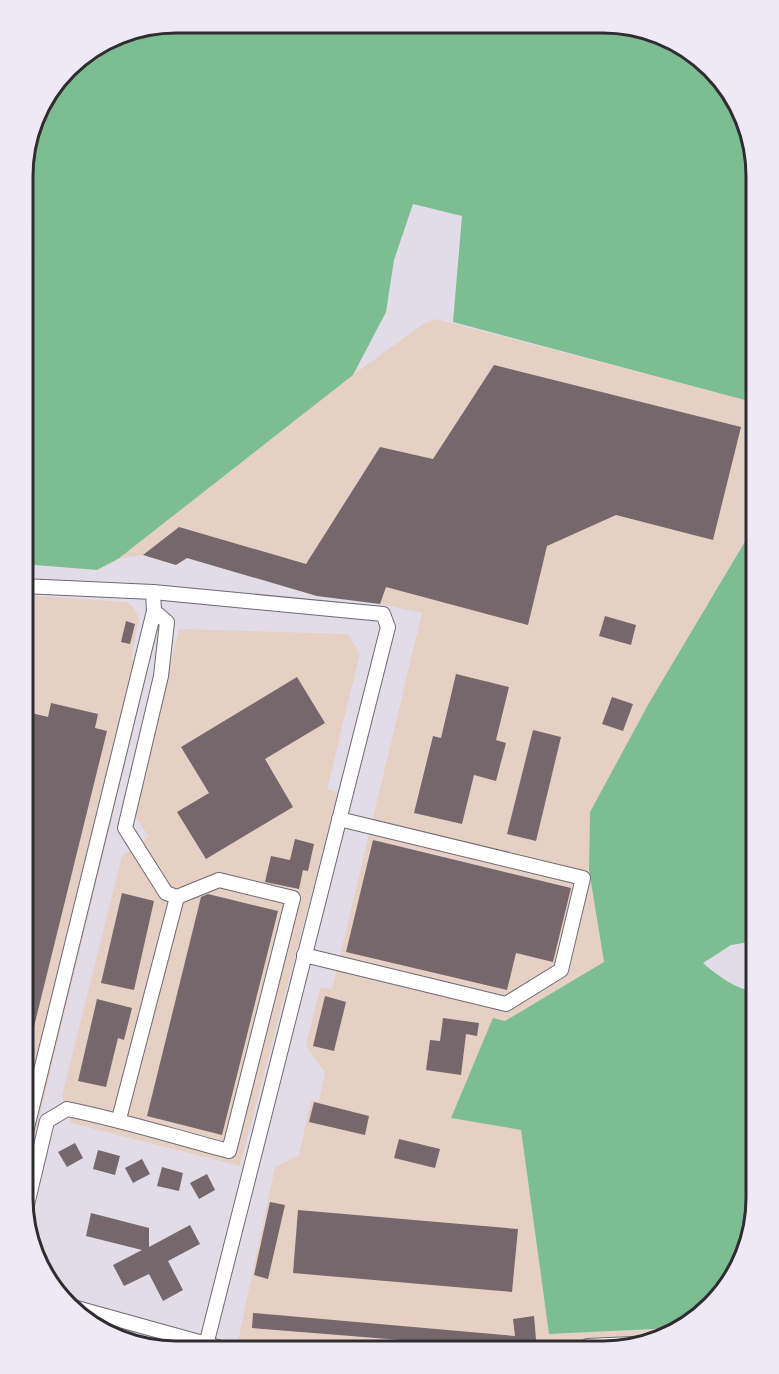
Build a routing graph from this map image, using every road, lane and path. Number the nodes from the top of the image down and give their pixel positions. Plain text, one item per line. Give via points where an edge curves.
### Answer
1 (33, 586) edge
2 (153, 592) junction
3 (154, 611) junction
4 (339, 819) junction
5 (177, 897) junction
6 (304, 955) junction
7 (33, 1100) edge
8 (118, 1119) junction
9 (33, 1180) edge
10 (88, 1311) edge
11 (192, 1341) edge
12 (207, 1341) edge

1 - 2 street
2 - 3 street
2 - 4 street via 383,614 388,627
3 - 5 street via 167,622 161,676 125,828 166,893
3 - 7 street
4 - 6 street
4 - 6 street via 583,878 561,970 506,1004
5 - 8 street
5 - 8 street via 219,879 293,898 229,1151
6 - 12 street
8 - 9 street via 67,1109 47,1121
10 - 11 street

